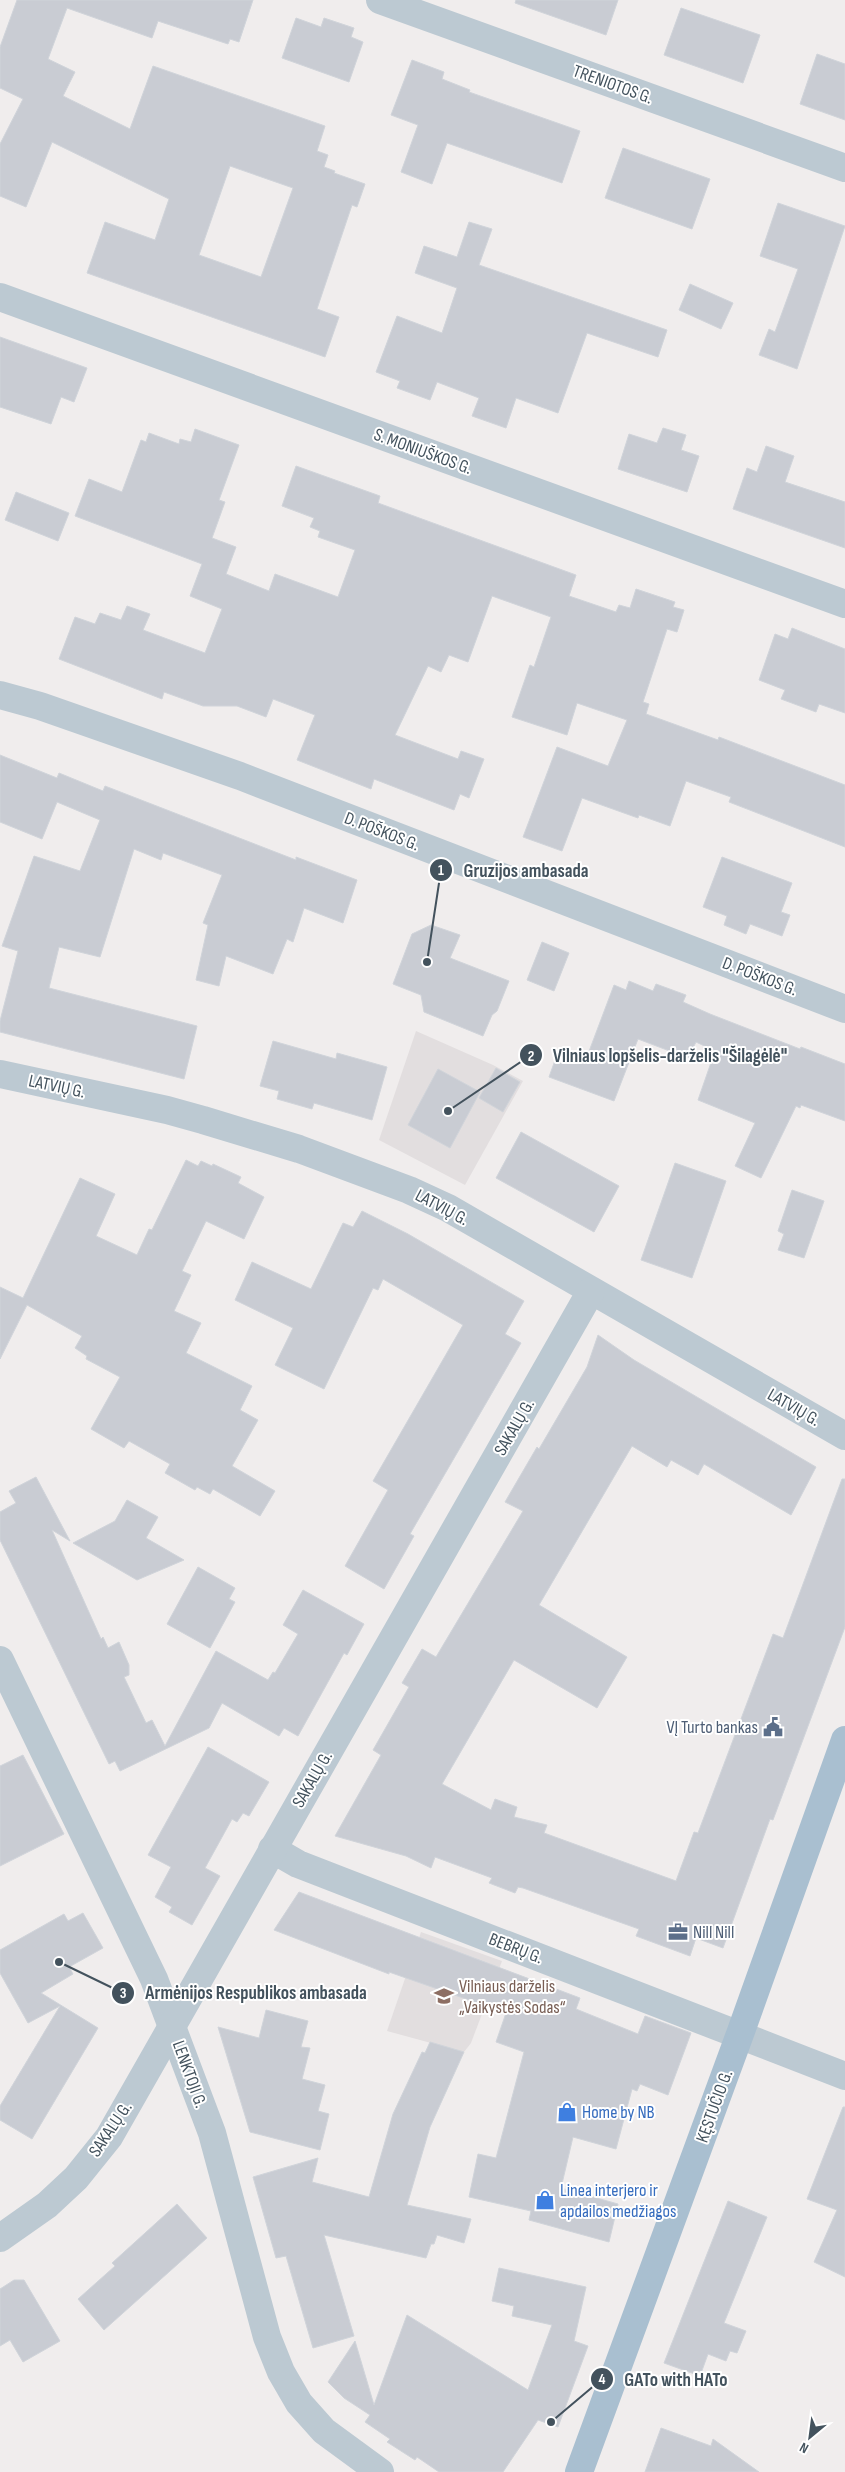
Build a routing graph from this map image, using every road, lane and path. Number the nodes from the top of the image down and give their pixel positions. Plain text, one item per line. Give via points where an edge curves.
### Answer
1 (380, 0) edge
2 (845, 168) edge
3 (0, 297) edge
4 (845, 604) edge
5 (0, 695) edge
6 (845, 1009) edge
7 (0, 1074) edge
8 (592, 1292) junction
9 (845, 1436) edge
10 (0, 1660) edge
11 (845, 1740) edge
12 (272, 1849) junction
13 (172, 2027) junction
14 (740, 2034) junction
15 (845, 2076) edge
16 (0, 2238) edge
17 (380, 2472) edge
18 (579, 2472) edge

1 - 2 street, TRENIOTOS G.
3 - 4 street, S. MONIUŠKOS G.
5 - 6 street, D. POŠKOS G. via 240,776
7 - 8 street, LATVIŲ G. via 167,1110 299,1149 448,1208
8 - 9 street, LATVIŲ G.
8 - 12 street, SAKALŲ G.
10 - 13 street, LENKTOJI G. via 154,1979
11 - 14 main road, KĘSTUČIO G.
12 - 13 street, SAKALŲ G.
12 - 14 street, BEBRŲ G. via 298,1864
13 - 16 street, SAKALŲ G. via 109,2136 79,2175 47,2205
13 - 17 street, LENKTOJI G. via 212,2133 267,2337 281,2372 299,2402 324,2431
14 - 15 street, BEBRŲ G.
14 - 18 main road, KĘSTUČIO G.

